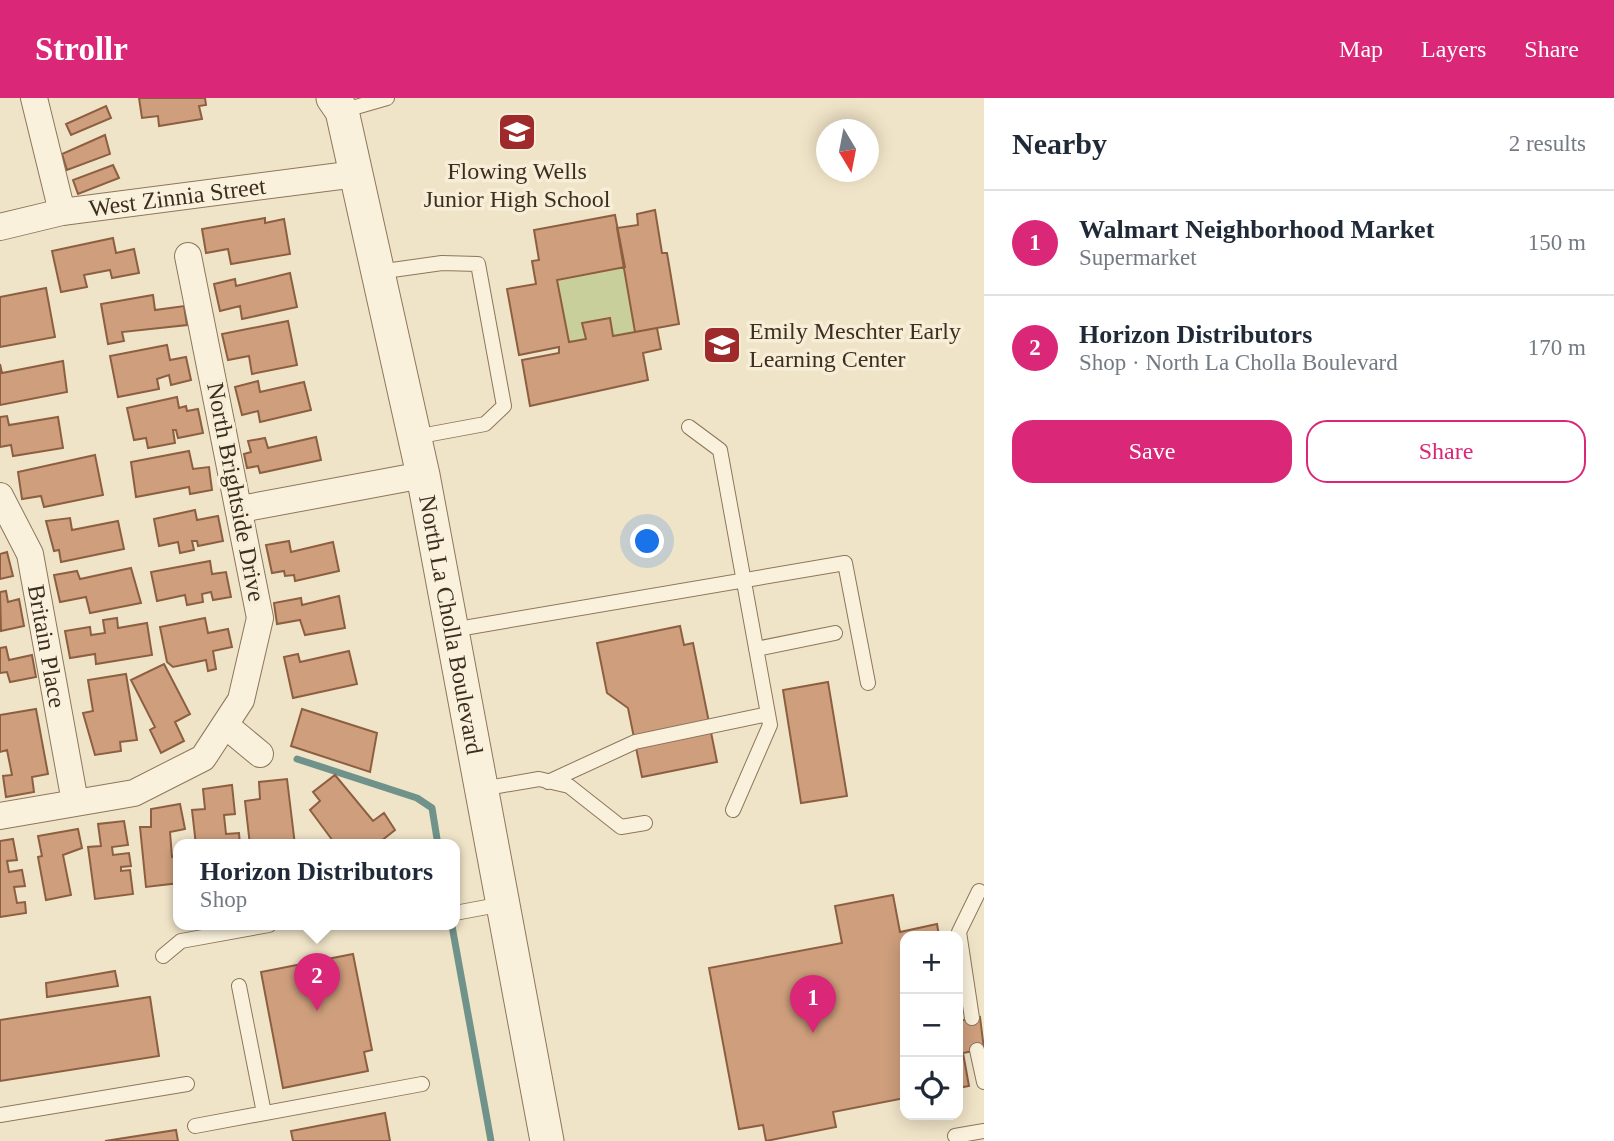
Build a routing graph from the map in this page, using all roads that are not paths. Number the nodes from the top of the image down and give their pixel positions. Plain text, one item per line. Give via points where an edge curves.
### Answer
1 (34, 98) edge
2 (387, 98) edge
3 (340, 102) edge
4 (356, 174) junction
5 (62, 212) junction
6 (0, 227) edge
7 (188, 256) dead end
8 (378, 272) junction
9 (689, 427) dead end
10 (415, 437) junction
11 (423, 475) junction
12 (0, 496) edge
13 (241, 509) junction
14 (744, 580) junction
15 (452, 630) junction
16 (835, 633) dead end
17 (756, 649) junction
18 (867, 683) dead end
19 (768, 714) junction
20 (225, 725) junction
21 (260, 754) dead end
22 (548, 782) junction
23 (481, 789) junction
24 (75, 802) junction
25 (733, 810) dead end
26 (0, 816) edge
27 (645, 824) dead end
28 (979, 891) dead end
29 (503, 905) junction
30 (460, 912) edge
31 (242, 930) edge
32 (163, 956) dead end
33 (239, 986) dead end
34 (972, 1018) dead end
35 (977, 1050) dead end
36 (984, 1082) edge
37 (187, 1084) dead end
38 (422, 1084) dead end
39 (264, 1113) junction
40 (0, 1115) edge
41 (195, 1126) dead end
42 (984, 1131) edge
43 (955, 1136) dead end
44 (547, 1141) edge

1 - 5 street
2 - 3 lane
3 - 4 street, North La Cholla Boulevard
4 - 5 street, West Zinnia Street
4 - 8 street, North La Cholla Boulevard
5 - 6 street, West Zinnia Street
7 - 13 street, North Brightside Drive
8 - 10 street, North La Cholla Boulevard
8 - 10 lane via 443,263 478,264 504,406 485,424
9 - 14 lane via 720,450
10 - 11 street, North La Cholla Boulevard
11 - 13 street
11 - 15 street, North La Cholla Boulevard
12 - 24 street, Britain Place via 30,554
13 - 20 street, North Brightside Drive via 260,618 241,701
14 - 15 lane
14 - 17 lane
14 - 18 lane via 845,563
15 - 23 street, North La Cholla Boulevard
16 - 17 lane
17 - 19 lane
19 - 22 lane via 635,741
19 - 25 lane via 770,725
20 - 21 street
20 - 24 street, North Brightside Drive via 203,758 134,793
22 - 23 lane via 539,779
22 - 27 lane via 569,786 621,827
23 - 29 street, North La Cholla Boulevard
24 - 26 street
28 - 34 lane via 959,932
29 - 30 lane
29 - 44 street, North La Cholla Boulevard
31 - 32 lane via 181,941
33 - 39 lane
35 - 36 lane
37 - 40 lane
38 - 39 lane
39 - 41 lane
42 - 43 lane

